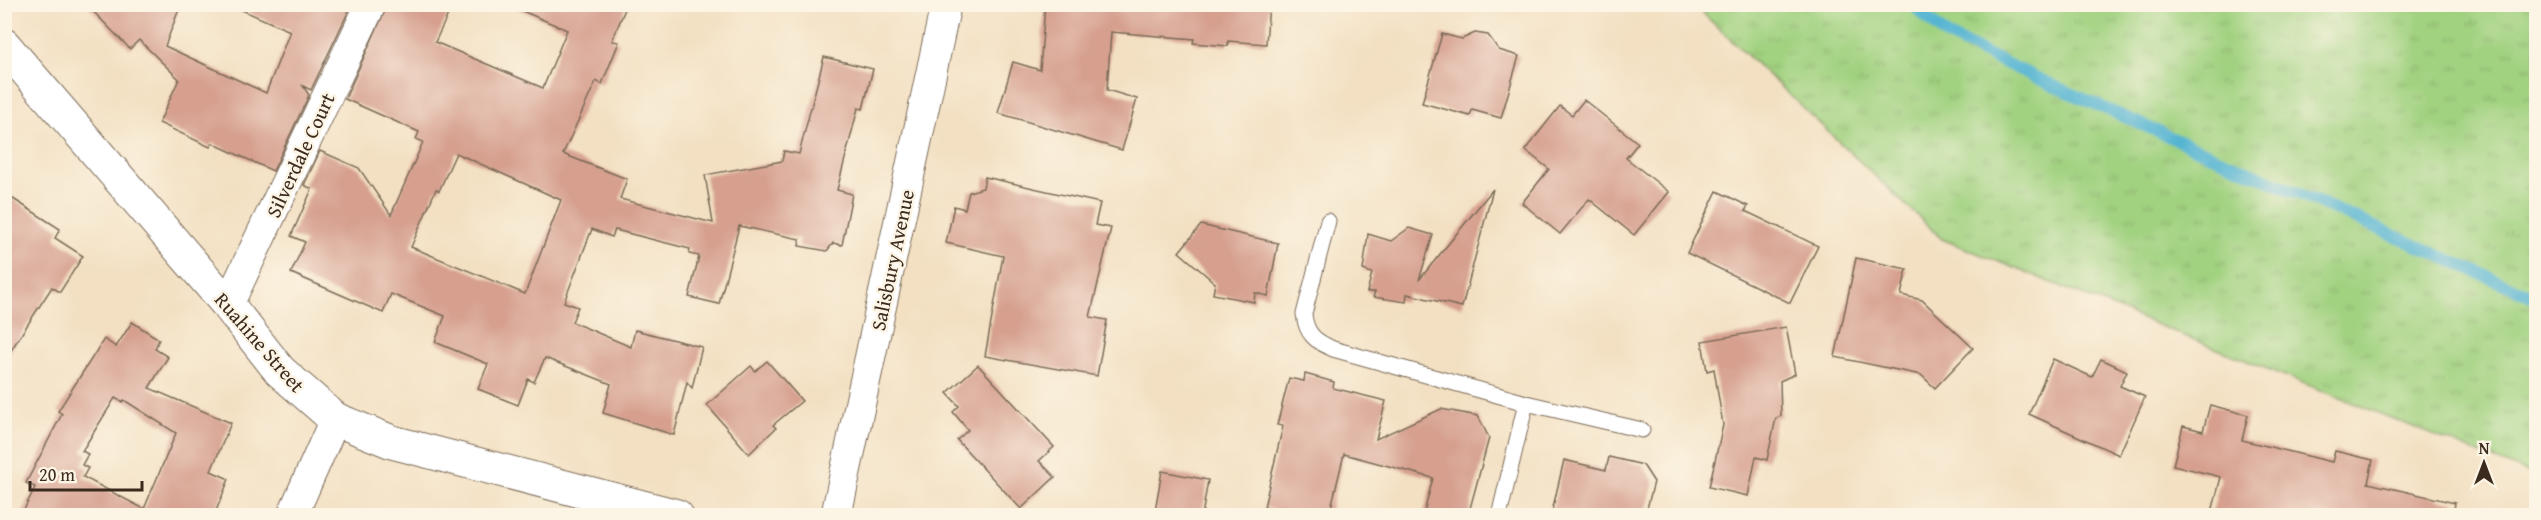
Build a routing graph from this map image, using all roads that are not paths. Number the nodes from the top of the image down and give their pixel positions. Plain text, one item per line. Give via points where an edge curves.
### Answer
1 (371, 4) edge
2 (946, 4) edge
3 (4, 45) edge
4 (1328, 221) dead end
5 (228, 305) junction
6 (1526, 403) junction
7 (334, 419) junction
8 (1642, 430) dead end
9 (292, 516) edge
10 (677, 516) edge
11 (836, 516) edge
12 (1499, 516) edge

1 - 5 street, Silverdale Court
2 - 11 street, Salisbury Avenue
3 - 5 street, Ruahine Street
4 - 6 lane via 1305,314 1305,327 1315,340 1333,349
5 - 7 street, Ruahine Street via 280,371
6 - 8 lane
6 - 12 lane
7 - 9 street
7 - 10 street, Ruahine Street via 392,442

